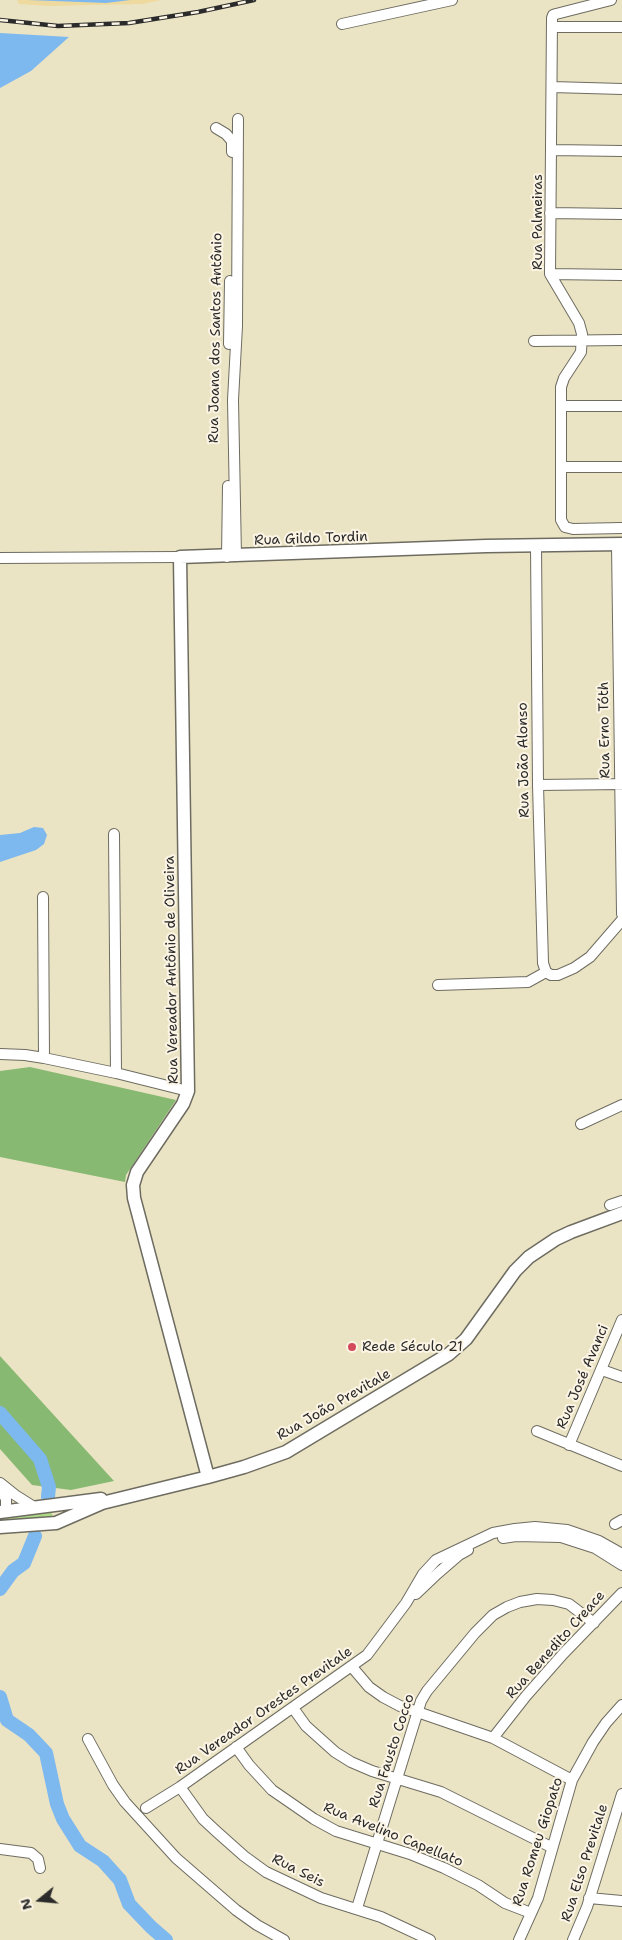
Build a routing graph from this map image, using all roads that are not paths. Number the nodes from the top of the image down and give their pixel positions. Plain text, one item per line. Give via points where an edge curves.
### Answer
1 (452, 0) edge
2 (611, 0) edge
3 (342, 24) dead end
4 (552, 27) junction
5 (622, 27) edge
6 (552, 87) junction
7 (622, 89) edge
8 (238, 119) dead end
9 (216, 128) dead end
10 (552, 150) junction
11 (622, 151) edge
12 (550, 213) junction
13 (622, 214) edge
14 (550, 274) junction
15 (622, 275) edge
16 (582, 340) junction
17 (622, 340) edge
18 (534, 341) dead end
19 (561, 406) junction
20 (622, 406) edge
21 (562, 467) junction
22 (622, 467) edge
23 (622, 528) edge
24 (620, 544) edge
25 (536, 546) junction
26 (231, 556) junction
27 (180, 557) junction
28 (0, 558) edge
29 (621, 784) edge
30 (538, 785) junction
31 (114, 834) dead end
32 (43, 897) dead end
33 (622, 914) edge
34 (622, 920) edge
35 (546, 972) junction
36 (438, 985) dead end
37 (0, 1054) edge
38 (44, 1058) junction
39 (116, 1072) junction
40 (188, 1090) junction
41 (622, 1105) edge
42 (581, 1124) dead end
43 (622, 1202) edge
44 (610, 1205) dead end
45 (622, 1213) edge
46 (622, 1320) edge
47 (602, 1370) junction
48 (622, 1378) edge
49 (537, 1432) dead end
50 (569, 1445) junction
51 (622, 1466) edge
52 (208, 1477) junction
53 (0, 1483) edge
54 (0, 1488) edge
55 (123, 1497) junction
56 (56, 1505) junction
57 (34, 1507) junction
58 (2, 1512) edge
59 (56, 1523) junction
60 (0, 1527) edge
61 (622, 1554) edge
62 (622, 1565) edge
63 (622, 1593) edge
64 (406, 1603) junction
65 (594, 1623) junction
66 (352, 1668) junction
67 (622, 1706) edge
68 (293, 1708) junction
69 (417, 1712) junction
70 (493, 1738) junction
71 (88, 1739) dead end
72 (236, 1747) junction
73 (398, 1778) junction
74 (572, 1780) junction
75 (180, 1787) junction
76 (622, 1794) edge
77 (146, 1808) dead end
78 (376, 1843) junction
79 (552, 1847) junction
80 (0, 1849) edge
81 (40, 1868) dead end
82 (589, 1898) junction
83 (622, 1901) edge
84 (357, 1908) junction
85 (530, 1914) junction
86 (284, 1940) edge
87 (430, 1940) edge
88 (519, 1940) edge
89 (574, 1940) edge

1 - 3 street
2 - 4 street, Rua Palmeiras via 553,15
4 - 5 street
4 - 6 street, Rua Palmeiras
6 - 7 street
6 - 10 street, Rua Palmeiras
8 - 26 street
9 - 26 street, Rua Joana dos Santos Antônio via 232,141
10 - 11 street
10 - 12 street, Rua Palmeiras
12 - 13 street
12 - 14 street, Rua Palmeiras
14 - 15 street
14 - 16 street, Rua Palmeiras via 579,323
16 - 17 street
16 - 18 street
16 - 19 street via 581,352 561,386
19 - 20 street
19 - 21 street
21 - 22 street
21 - 23 street via 561,520 565,527
24 - 25 main road, Rua Gildo Tordin
24 - 29 street, Rua Erno Tóth
25 - 26 main road, Rua Gildo Tordin
25 - 30 street, Rua João Alonso
26 - 27 main road, Rua Gildo Tordin
27 - 28 street, Rua Gildo Tordin
27 - 40 main road, Rua Vereador Antônio de Oliveira
29 - 30 street
29 - 33 street, Rua Erno Tóth
30 - 35 street, Rua João Alonso via 542,963
31 - 39 street
32 - 38 street
34 - 35 street via 590,957 574,968 558,975
35 - 36 street via 528,982
37 - 38 street
38 - 39 street
39 - 40 street
40 - 52 main road, Rua Vereador Antônio de Oliveira via 183,1104 137,1172 134,1191
41 - 42 street
43 - 44 street
45 - 52 main road, Rua João Previtale via 570,1232 529,1257 515,1271 466,1339 449,1354 286,1452
46 - 47 street, Rua José Avanci
47 - 48 street
47 - 50 street, Rua José Avanci
49 - 50 street
50 - 51 street
52 - 55 main road, Rua João Previtale
53 - 57 street
54 - 58 street via 6,1499
55 - 56 main road, Rua João Previtale
55 - 59 main road, Rua João Previtale
56 - 57 main road, Rua João Previtale
56 - 59 main road via 61,1514
57 - 58 main road, Rua João Previtale
59 - 60 main road, Rua João Previtale
61 - 64 street, Rua Vereador Orestes Previtale via 599,1541 567,1530 535,1527 493,1533 436,1560 423,1574
62 - 64 street, Rua Vereador Orestes Previtale via 595,1548 561,1537 516,1536 492,1540 459,1555
63 - 65 street, Rua Benedito Creace
64 - 66 street, Rua Vereador Orestes Previtale via 367,1655
65 - 69 street, Rua Fausto Cocco via 569,1604 553,1600 538,1599 507,1607 493,1615 475,1633 427,1691
65 - 70 street, Rua Benedito Creace via 526,1696
66 - 68 street, Rua Vereador Orestes Previtale
66 - 69 street via 383,1697
67 - 74 street, Rua Romeu Giopato via 593,1742
68 - 72 street, Rua Vereador Orestes Previtale
68 - 73 street via 306,1726 335,1752 358,1765
69 - 70 street
69 - 73 street, Rua Fausto Cocco
70 - 74 street
71 - 86 street via 125,1802 176,1858 236,1910
72 - 75 street, Rua Vereador Orestes Previtale
72 - 78 street, Rua Avelino Capellato via 260,1778 291,1805 336,1831
73 - 78 street, Rua Fausto Cocco
73 - 79 street via 440,1792
74 - 79 street, Rua Romeu Giopato
75 - 77 street, Rua Vereador Orestes Previtale
75 - 84 street, Rua Seis via 203,1819 266,1872 321,1898
76 - 82 street, Rua Elso Previtale
78 - 84 street, Rua Fausto Cocco
78 - 85 street, Rua Avelino Capellato via 444,1868
79 - 85 street, Rua Romeu Giopato via 538,1898
80 - 81 street via 31,1853 38,1859
82 - 83 street
82 - 89 street, Rua Elso Previtale
84 - 87 street, Rua Seis
85 - 88 street, Rua Romeu Giopato

